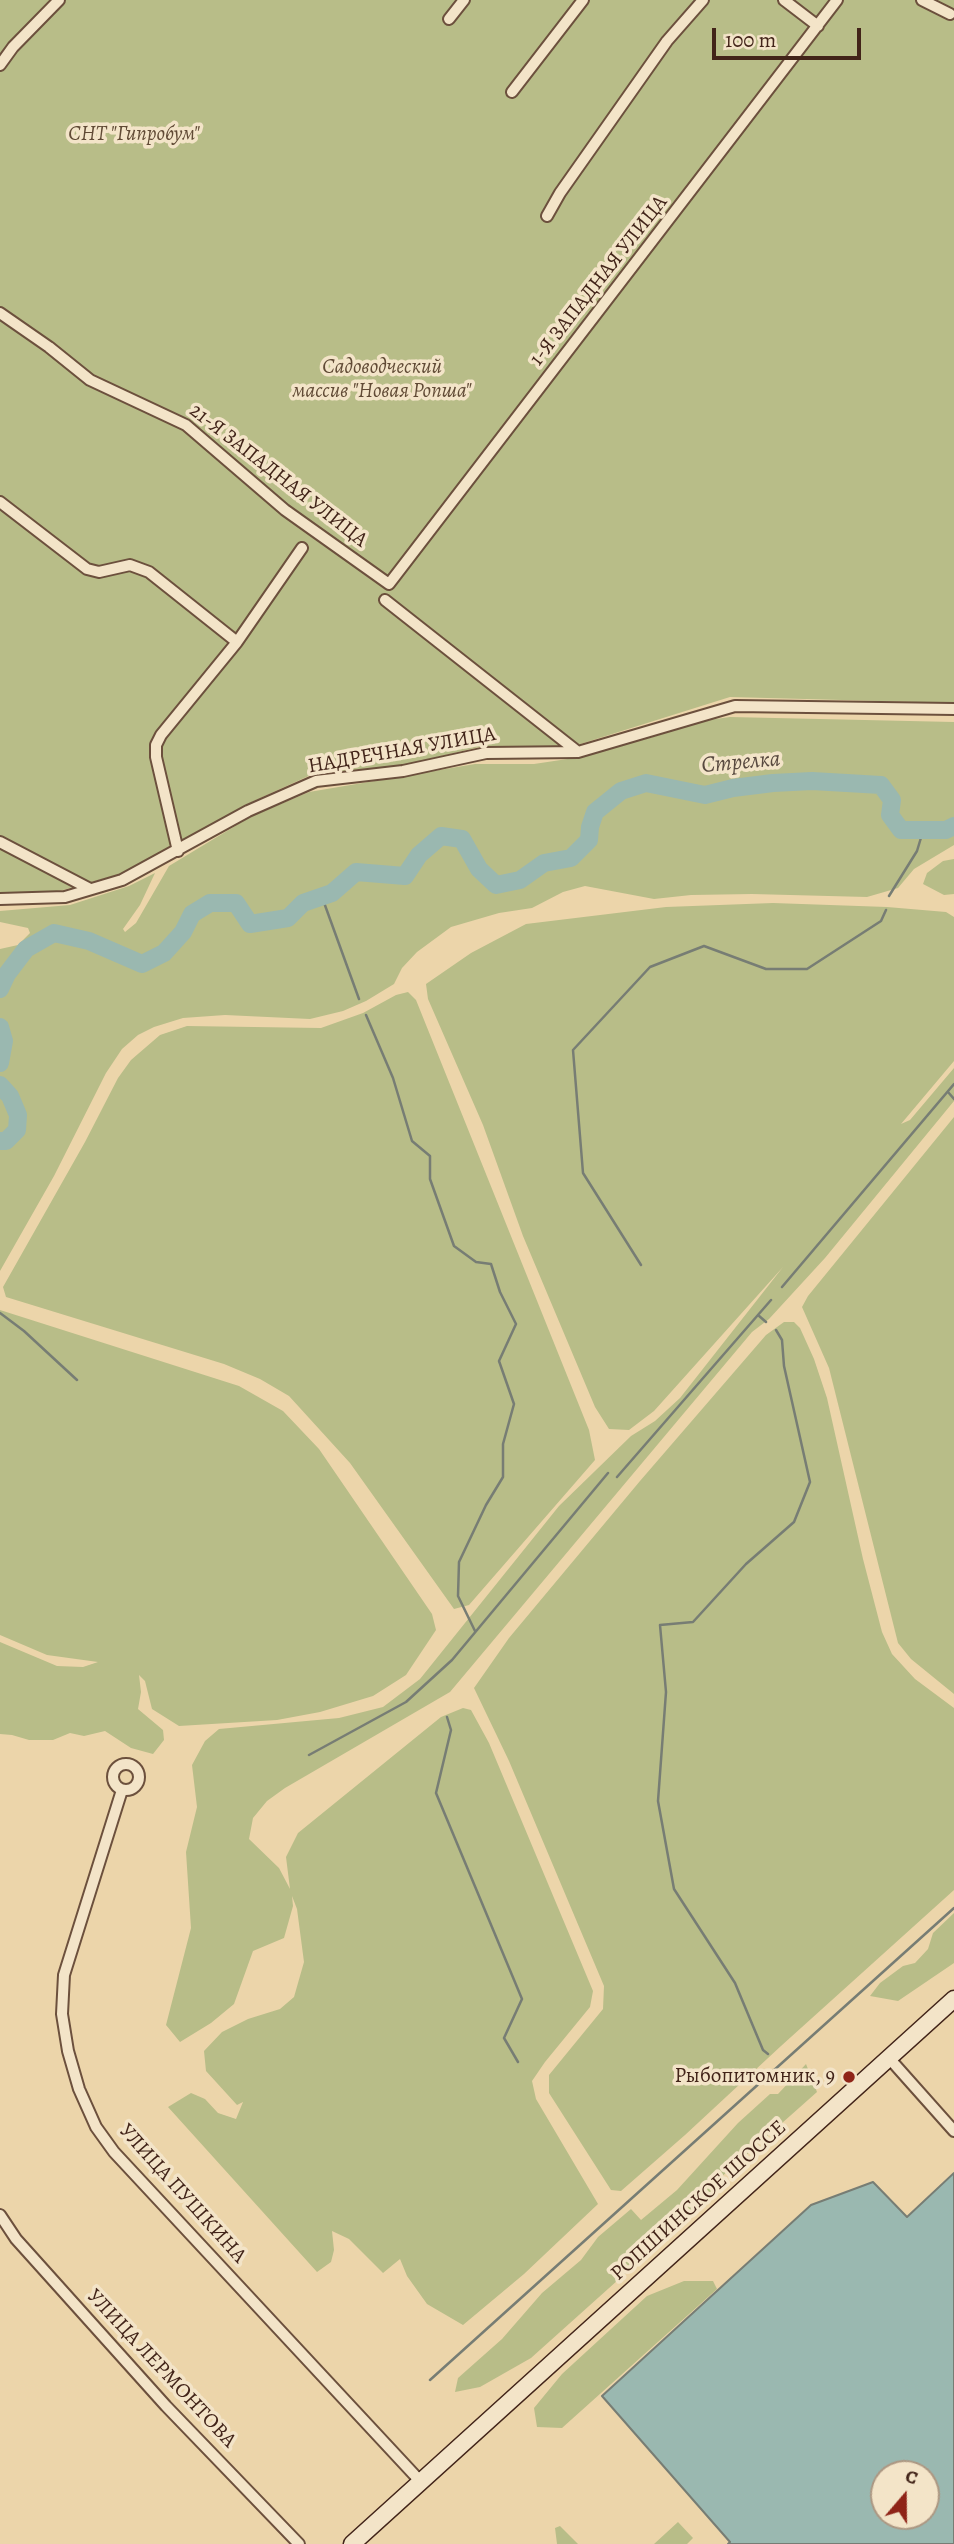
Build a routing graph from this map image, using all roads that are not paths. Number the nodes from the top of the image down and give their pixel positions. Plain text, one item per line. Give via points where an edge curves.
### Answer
1 (59, 0) edge
2 (464, 0) edge
3 (583, 0) edge
4 (703, 0) edge
5 (784, 0) edge
6 (837, 0) edge
7 (922, 0) edge
8 (950, 13) dead end
9 (449, 19) dead end
10 (818, 26) junction
11 (0, 65) edge
12 (512, 92) dead end
13 (547, 216) dead end
14 (0, 313) edge
15 (0, 502) edge
16 (302, 548) dead end
17 (389, 584) joint
18 (385, 600) dead end
19 (237, 642) junction
20 (954, 709) edge
21 (578, 752) junction
22 (0, 842) edge
23 (178, 851) junction
24 (90, 889) junction
25 (0, 899) edge
26 (122, 1790) dead end
27 (954, 1998) edge
28 (889, 2058) junction
29 (954, 2131) edge
30 (0, 2215) edge
31 (421, 2482) junction
32 (299, 2544) edge
33 (352, 2544) edge

1 - 11 street
2 - 9 street
3 - 12 street
4 - 13 street via 667,41
5 - 10 street
6 - 10 street, 1-Я ЗАПАДНАЯ УЛИЦА
7 - 8 street
10 - 17 street, 1-Я ЗАПАДНАЯ УЛИЦА
14 - 17 street, 21-Я ЗАПАДНАЯ УЛИЦА via 90,380 186,425 285,510
15 - 19 street via 87,569 99,572 130,565 149,572
16 - 19 street
18 - 21 street
19 - 23 street via 156,745
20 - 21 street, НАДРЕЧНАЯ УЛИЦА via 735,706
21 - 23 street, НАДРЕЧНАЯ УЛИЦА via 486,753 403,771 316,781 248,811
22 - 24 street
23 - 24 street, НАДРЕЧНАЯ УЛИЦА via 122,880
24 - 25 street, НАДРЕЧНАЯ УЛИЦА via 65,897
26 - 31 street, УЛИЦА ПУШКИНА via 64,1975 62,2014 79,2089 96,2127 114,2152
27 - 28 main road, РОПШИНСКОЕ ШОССЕ
28 - 29 street
28 - 31 main road, РОПШИНСКОЕ ШОССЕ
30 - 32 street, УЛИЦА ЛЕРМОНТОВА via 16,2239 166,2406
31 - 33 main road, РОПШИНСКОЕ ШОССЕ

